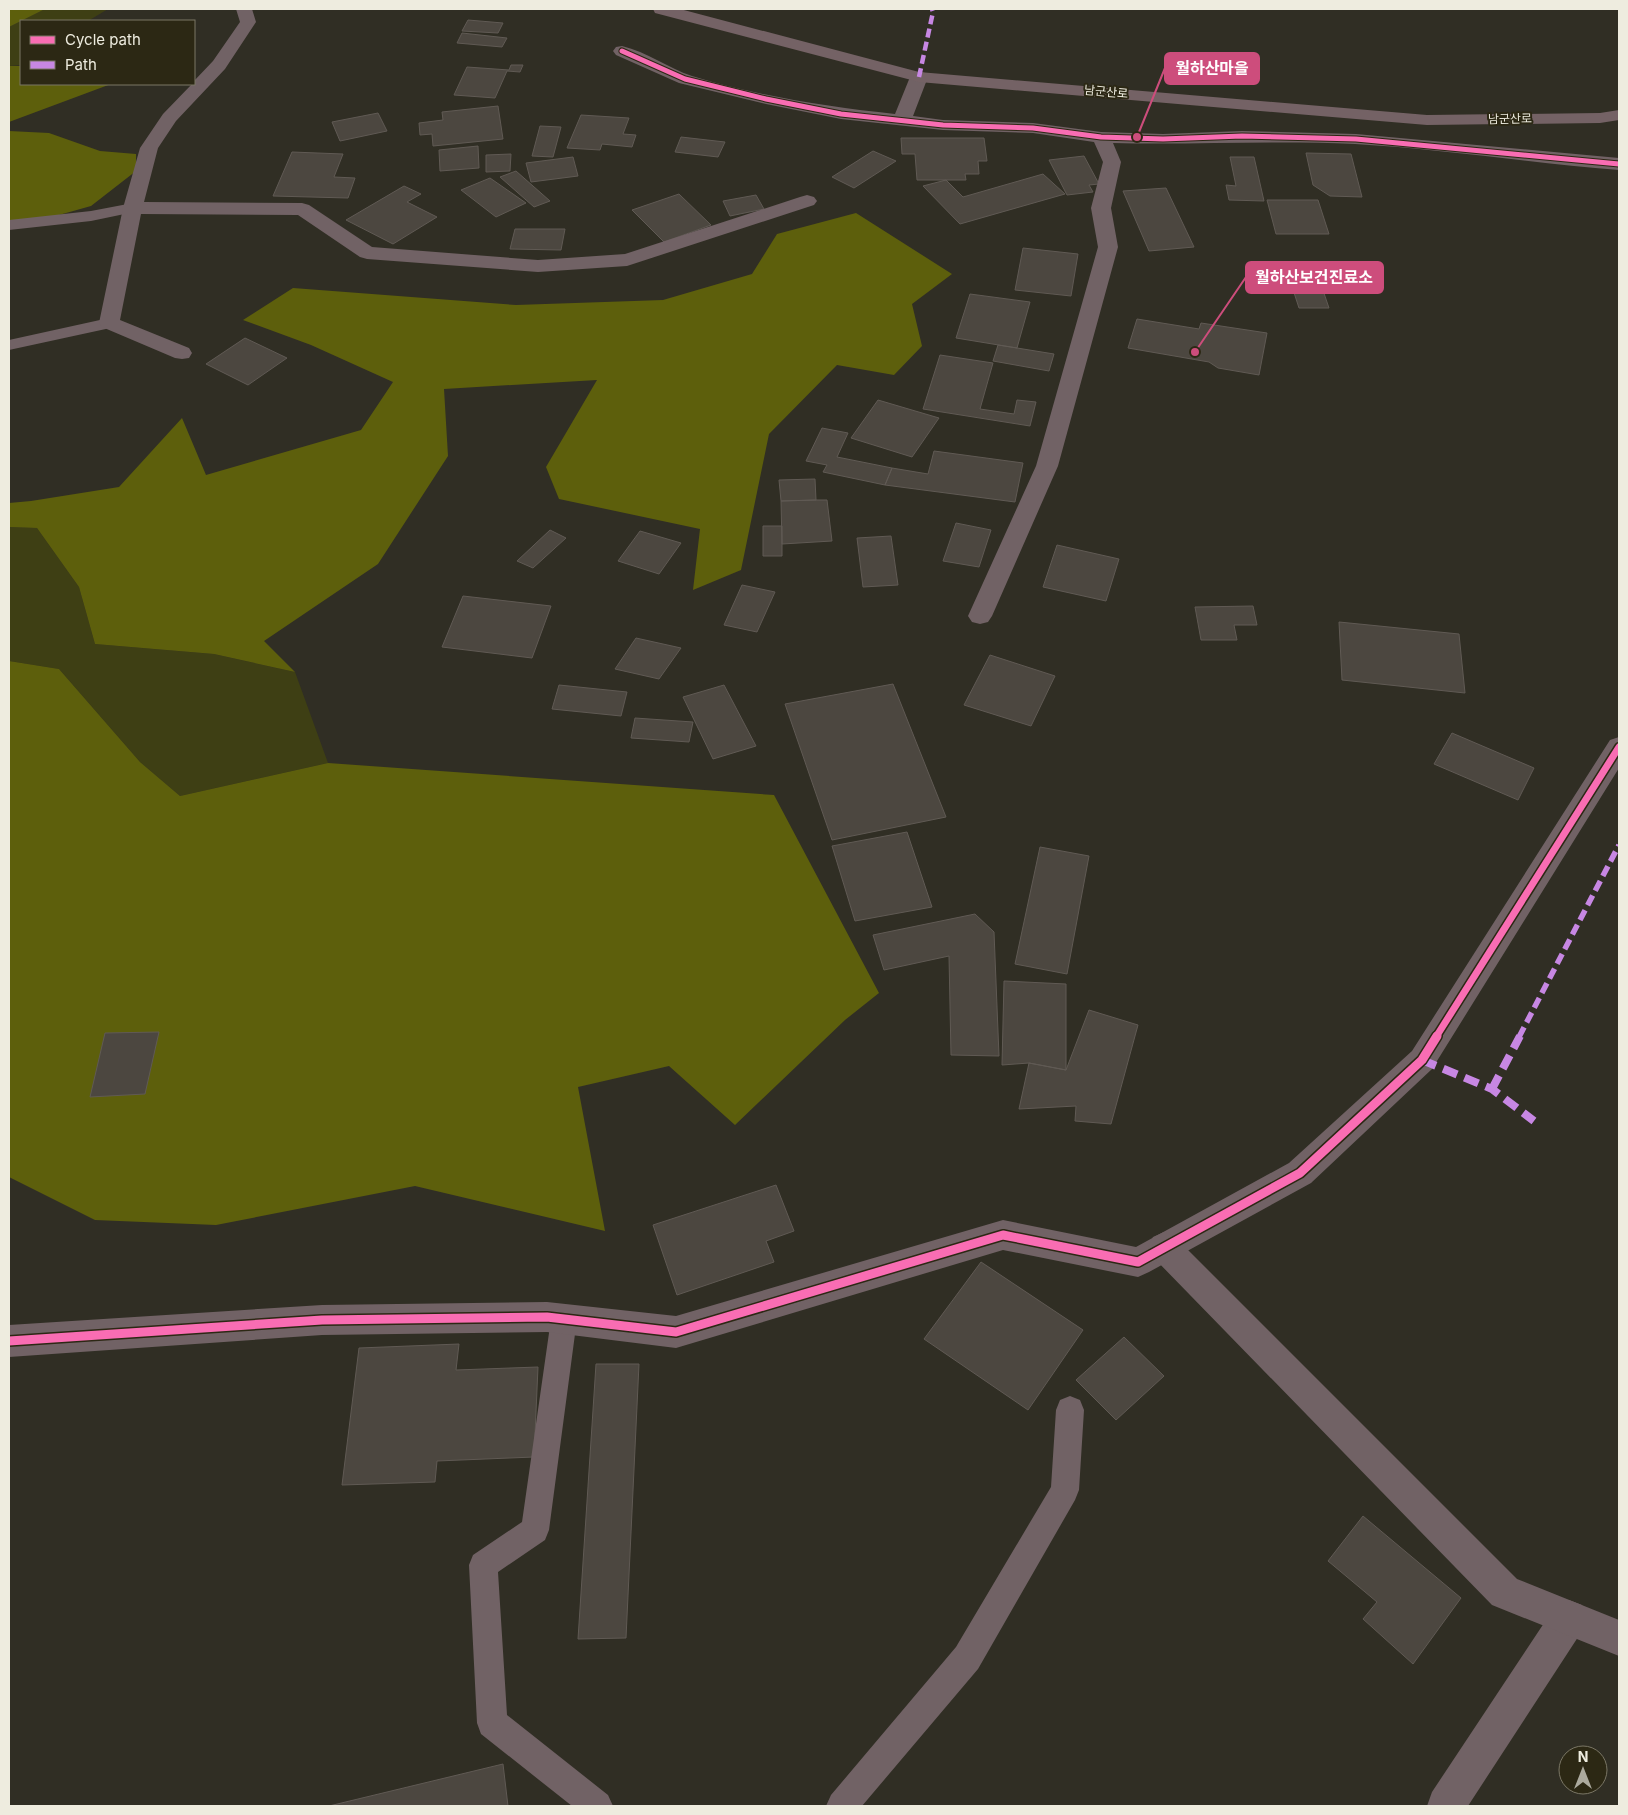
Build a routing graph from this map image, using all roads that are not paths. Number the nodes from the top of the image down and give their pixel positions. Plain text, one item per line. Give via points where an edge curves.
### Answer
1 (244, 9) edge
2 (661, 9) edge
3 (622, 51) dead end
4 (919, 78) junction
5 (1619, 115) edge
6 (902, 120) junction
7 (1101, 137) junction
8 (1619, 164) edge
9 (807, 200) dead end
10 (134, 208) junction
11 (9, 225) edge
12 (109, 323) junction
13 (9, 345) edge
14 (182, 353) dead end
15 (980, 616) dead end
16 (1619, 747) edge
17 (1164, 1247) junction
18 (564, 1319) junction
19 (9, 1342) edge
20 (1070, 1410) dead end
21 (1569, 1618) junction
22 (1619, 1638) edge
23 (597, 1806) edge
24 (842, 1806) edge
25 (1446, 1806) edge

1 - 10 street via 248,22 219,65 169,118 149,148
2 - 4 main road, 남군산로
3 - 6 street via 684,79 831,112
4 - 5 main road, 남군산로 via 1427,120 1600,118
4 - 6 street
6 - 7 street via 944,126 1033,128
7 - 8 street via 1356,139
7 - 15 street via 1112,162 1101,208 1108,247 1047,466
9 - 10 street via 627,260 538,266 366,253 302,209
10 - 11 lane
10 - 12 street
12 - 13 lane
12 - 14 street
16 - 17 street via 1422,1060 1300,1173
17 - 18 street via 1138,1262 1003,1235 676,1332
17 - 21 street via 1505,1592
18 - 19 street via 322,1320
18 - 23 lane via 535,1530 483,1565 492,1723
20 - 24 lane via 1066,1490 967,1658
21 - 22 street
21 - 25 street

